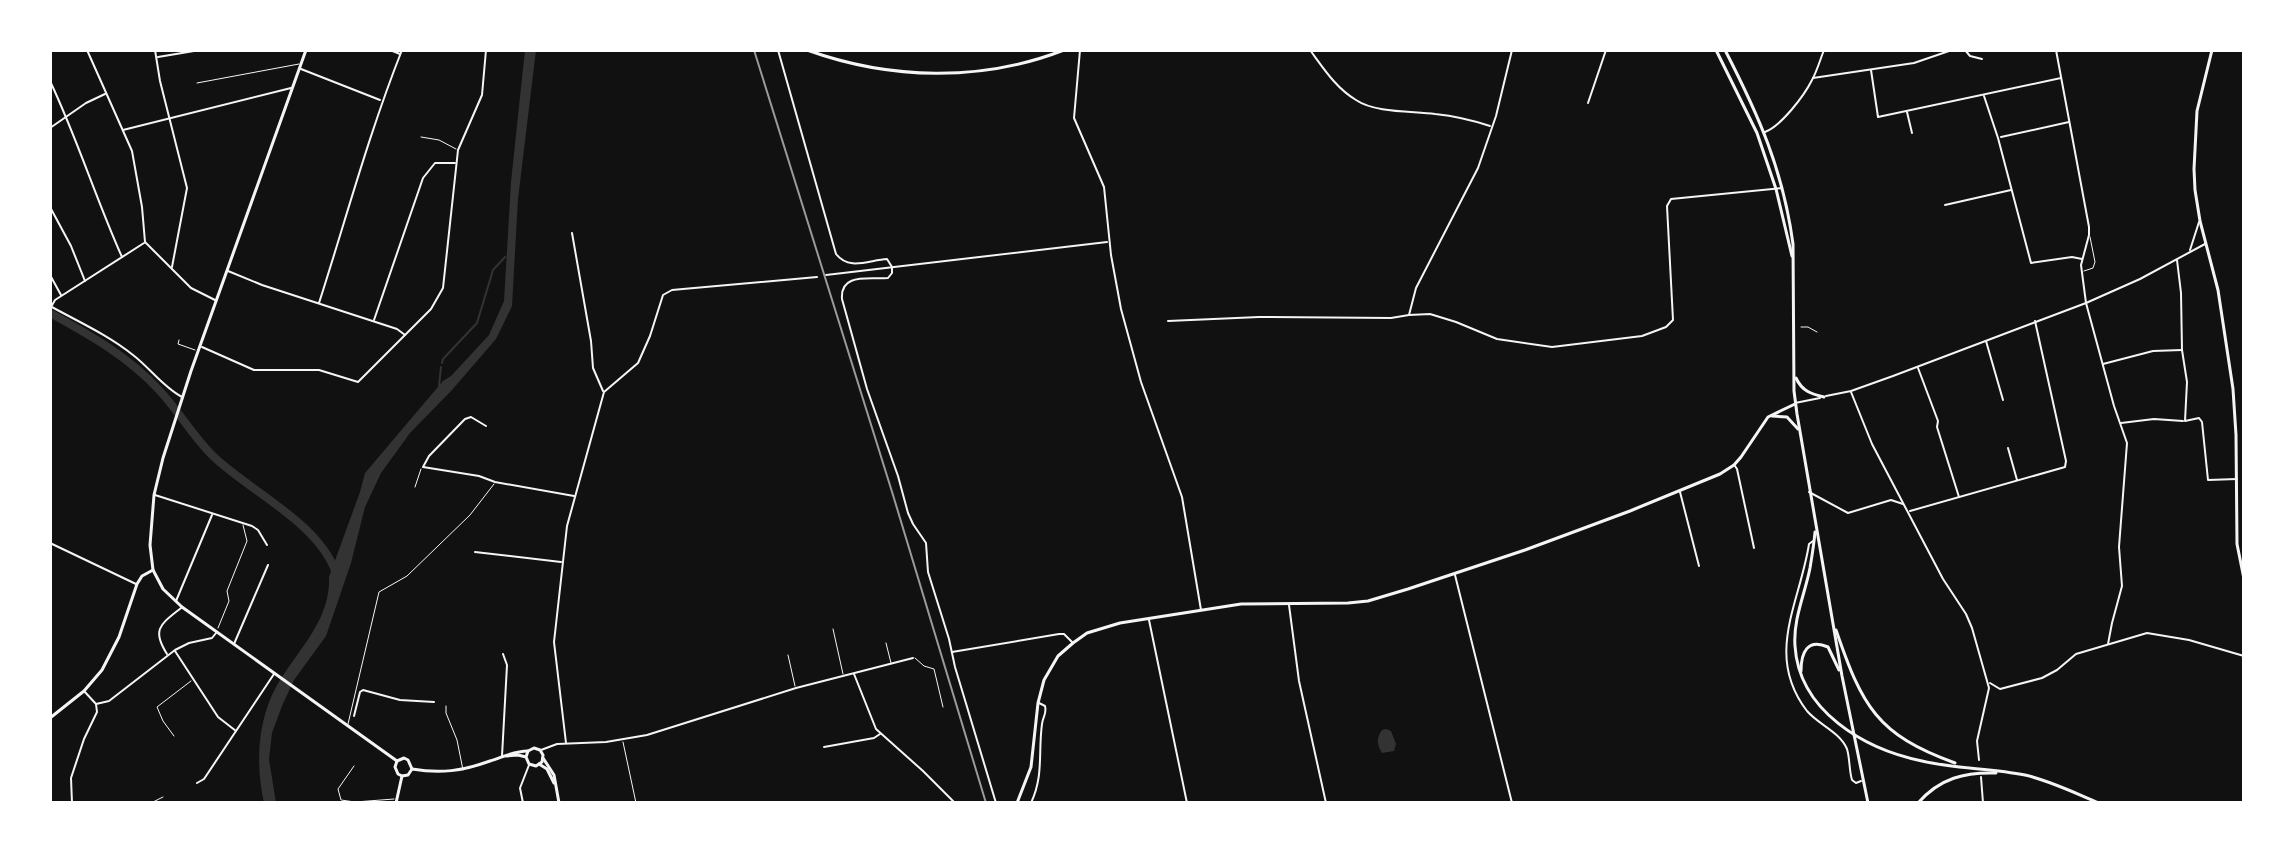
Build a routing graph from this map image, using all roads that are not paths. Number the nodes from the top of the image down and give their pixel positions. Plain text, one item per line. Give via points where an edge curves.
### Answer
1 (87, 50) edge
2 (155, 50) edge
3 (200, 50) edge
4 (306, 50) edge
5 (390, 50) edge
6 (486, 50) edge
7 (778, 50) edge
8 (807, 50) edge
9 (1064, 50) edge
10 (1085, 50) edge
11 (1310, 50) edge
12 (1512, 50) edge
13 (1606, 50) edge
14 (1716, 50) edge
15 (1824, 50) edge
16 (1965, 50) edge
17 (2062, 50) edge
18 (2212, 50) edge
19 (1726, 51) edge
20 (1949, 51) edge
21 (2056, 51) edge
22 (401, 52) edge
23 (1080, 52) edge
24 (1719, 56) junction
25 (156, 57) junction
26 (1982, 59) dead end
27 (300, 66) junction
28 (1871, 70) junction
29 (1813, 78) junction
30 (2062, 78) junction
31 (50, 81) edge
32 (197, 83) dead end
33 (292, 88) junction
34 (106, 93) junction
35 (1747, 93) junction
36 (1740, 95) junction
37 (1983, 95) junction
38 (382, 101) junction
39 (1588, 103) dead end
40 (1907, 111) junction
41 (66, 116) junction
42 (171, 118) junction
43 (2070, 122) junction
44 (1491, 126) junction
45 (50, 128) edge
46 (123, 130) junction
47 (1765, 132) junction
48 (1757, 133) junction
49 (1912, 133) dead end
50 (421, 137) dead end
51 (1998, 138) junction
52 (458, 150) junction
53 (1768, 163) junction
54 (456, 164) junction
55 (1778, 167) junction
56 (1783, 188) junction
57 (1776, 189) junction
58 (2013, 190) junction
59 (1945, 205) dead end
60 (50, 207) edge
61 (2200, 221) junction
62 (572, 233) dead end
63 (2089, 235) junction
64 (145, 242) junction
65 (1109, 242) junction
66 (2206, 243) junction
67 (2188, 252) junction
68 (122, 257) junction
69 (2083, 259) junction
70 (2177, 259) junction
71 (1793, 260) junction
72 (892, 267) junction
73 (172, 270) junction
74 (227, 271) junction
75 (2081, 272) junction
76 (50, 275) edge
77 (826, 275) dead end
78 (817, 277) dead end
79 (85, 281) junction
80 (62, 296) junction
81 (216, 300) junction
82 (319, 303) junction
83 (2086, 303) junction
84 (50, 307) edge
85 (1409, 315) junction
86 (374, 320) junction
87 (1168, 321) dead end
88 (2035, 321) junction
89 (1801, 327) dead end
90 (1817, 332) dead end
91 (405, 335) junction
92 (179, 340) dead end
93 (1985, 340) junction
94 (199, 348) junction
95 (2182, 350) junction
96 (2102, 364) junction
97 (1918, 367) junction
98 (1794, 373) junction
99 (1851, 391) junction
100 (604, 392) junction
101 (182, 397) junction
102 (1824, 397) junction
103 (2003, 400) dead end
104 (1795, 403) junction
105 (1768, 417) junction
106 (2185, 421) junction
107 (2120, 423) junction
108 (486, 426) dead end
109 (1799, 429) junction
110 (2008, 448) dead end
111 (1734, 465) junction
112 (423, 467) junction
113 (2237, 479) junction
114 (2017, 481) junction
115 (495, 482) junction
116 (415, 487) dead end
117 (1680, 491) junction
118 (1897, 491) junction
119 (1809, 492) junction
120 (154, 495) junction
121 (574, 496) junction
122 (1959, 497) junction
123 (1891, 500) junction
124 (1903, 504) junction
125 (1908, 511) junction
126 (212, 514) junction
127 (242, 522) junction
128 (1815, 528) junction
129 (1814, 540) junction
130 (50, 543) edge
131 (267, 545) dead end
132 (1754, 548) dead end
133 (475, 552) dead end
134 (561, 562) junction
135 (268, 565) dead end
136 (1699, 566) dead end
137 (153, 570) junction
138 (1455, 573) junction
139 (2244, 579) edge
140 (137, 584) junction
141 (176, 602) junction
142 (1289, 604) junction
143 (182, 607) junction
144 (1201, 610) junction
145 (1149, 618) junction
146 (1833, 621) junction
147 (833, 629) dead end
148 (216, 632) junction
149 (886, 643) dead end
150 (1073, 643) junction
151 (234, 644) junction
152 (2108, 644) junction
153 (175, 650) junction
154 (952, 652) junction
155 (503, 654) dead end
156 (168, 655) junction
157 (788, 655) dead end
158 (2244, 656) edge
159 (913, 658) joint
160 (891, 663) junction
161 (854, 673) junction
162 (275, 674) junction
163 (1801, 674) junction
164 (843, 675) junction
165 (1842, 676) junction
166 (194, 679) junction
167 (1989, 682) junction
168 (796, 688) junction
169 (2000, 689) junction
170 (84, 691) junction
171 (1989, 693) junction
172 (434, 702) dead end
173 (1038, 703) junction
174 (96, 704) junction
175 (446, 706) dead end
176 (943, 707) dead end
177 (354, 716) dead end
178 (50, 718) edge
179 (348, 725) junction
180 (236, 731) junction
181 (881, 733) junction
182 (174, 736) dead end
183 (622, 740) junction
184 (566, 743) junction
185 (824, 747) dead end
186 (540, 750) junction
187 (528, 751) junction
188 (502, 757) junction
189 (526, 757) junction
190 (543, 758) junction
191 (1979, 760) dead end
192 (397, 761) junction
193 (529, 764) junction
194 (539, 764) junction
195 (354, 766) dead end
196 (1962, 766) junction
197 (412, 769) junction
198 (463, 770) junction
199 (2011, 773) junction
200 (402, 776) junction
201 (1981, 777) dead end
202 (1863, 781) junction
203 (197, 783) dead end
204 (557, 789) junction
205 (163, 797) dead end
206 (396, 801) edge
207 (72, 803) edge
208 (151, 803) edge
209 (523, 803) edge
210 (559, 803) edge
211 (636, 803) edge
212 (955, 803) edge
213 (996, 803) edge
214 (1017, 803) edge
215 (1031, 803) edge
216 (1187, 803) edge
217 (1326, 803) edge
218 (1512, 803) edge
219 (1868, 803) edge
220 (1918, 803) edge
221 (1983, 803) edge
222 (2099, 803) edge

1 - 34 street
2 - 25 street
3 - 25 street
4 - 27 main road
5 - 22 street
6 - 52 street via 482,95
7 - 72 street via 836,254 850,264 887,259
8 - 9 main road via 876,68 938,73 1013,66
10 - 23 street
11 - 44 street via 1328,75 1359,102
12 - 44 street
13 - 39 street
14 - 24 main road
15 - 29 street
16 - 26 street
17 - 21 lane
18 - 61 main road via 2195,138
19 - 24 main road
19 - 35 main road
20 - 28 street
21 - 30 street
22 - 38 street
23 - 65 street via 1074,118 1104,187
24 - 36 main road
25 - 42 street
27 - 32 lane
27 - 33 main road
27 - 38 street
28 - 29 street
28 - 40 street via 1878,117
29 - 47 street via 1780,123
30 - 37 street
30 - 43 street
31 - 41 street
33 - 42 street
33 - 74 main road
34 - 41 street
34 - 46 street
35 - 36 main road
35 - 47 main road
36 - 48 main road
37 - 40 street
37 - 51 street
38 - 82 street
40 - 49 street
41 - 45 street
41 - 68 street
42 - 46 street
42 - 73 street via 187,188
43 - 51 street
43 - 63 street
44 - 85 street via 1478,168 1416,288
46 - 64 street via 140,190
47 - 48 main road
47 - 55 main road
48 - 53 main road
50 - 52 lane
51 - 58 street
52 - 54 street
53 - 55 main road
53 - 57 main road
54 - 86 street via 435,163 423,178
54 - 91 street via 443,288
55 - 56 main road
56 - 57 street
56 - 71 main road
57 - 71 main road
57 - 85 street via 1671,199 1667,206 1673,320 1642,336 1552,347 1497,339 1430,314
58 - 59 street
58 - 69 street via 2031,263
60 - 79 street
61 - 66 main road
61 - 67 street
62 - 100 street via 593,368
63 - 69 street
63 - 75 lane via 2095,262
64 - 68 street
64 - 73 street
65 - 72 street
65 - 144 street via 1141,382 1182,497
66 - 67 street
66 - 113 main road via 2227,339
67 - 70 street
68 - 79 street
69 - 75 street
70 - 83 street
70 - 95 street
71 - 98 main road
72 - 77 street
72 - 154 street via 888,278 848,282 841,296 908,513 926,543 927,567
73 - 81 street via 196,292
74 - 81 main road
74 - 82 street
75 - 83 street
76 - 80 street
78 - 100 street via 663,295 638,363
79 - 80 street
80 - 84 street
81 - 94 main road
82 - 86 street
83 - 88 street
83 - 96 street
84 - 101 street via 117,344
85 - 87 street
86 - 91 street
88 - 93 street
88 - 114 street via 2066,464
89 - 90 lane
91 - 94 street via 355,382 319,370 254,370
92 - 94 lane via 178,344
93 - 97 street
93 - 103 street
94 - 101 main road
95 - 96 street via 2153,351
95 - 106 street
96 - 107 street
97 - 99 street
97 - 122 street
98 - 102 main road via 1803,389
98 - 104 main road
99 - 102 street
99 - 118 street
100 - 121 street
101 - 120 main road
102 - 104 street
104 - 105 main road
104 - 109 main road
105 - 109 main road via 1787,417
105 - 111 main road
106 - 107 street
106 - 113 street via 2202,422 2208,480
107 - 152 street via 2127,443 2119,547 2122,586
108 - 112 street via 467,417
109 - 119 main road
110 - 114 street
111 - 117 main road
111 - 132 street
112 - 115 street
112 - 116 lane
113 - 139 main road via 2237,544
114 - 122 street
115 - 121 street
115 - 179 lane via 470,515 407,576 379,592
117 - 136 street
117 - 138 main road
118 - 123 street
118 - 124 street
119 - 123 street via 1848,513
119 - 128 main road
120 - 126 street
120 - 137 main road
121 - 134 street
122 - 125 street
123 - 124 street
124 - 125 street
125 - 167 street via 1966,614
126 - 127 street
126 - 141 street
127 - 131 street via 255,527
127 - 148 lane via 247,541
128 - 129 main road
128 - 146 main road
129 - 163 main road via 1795,636
129 - 202 street via 1787,629 1789,673 1808,711 1846,746 1852,780
130 - 140 street
133 - 134 street
134 - 184 street via 554,642
135 - 151 street
137 - 140 main road
137 - 141 main road
138 - 142 main road via 1368,601
138 - 218 street
140 - 170 main road via 112,654
141 - 143 main road
142 - 144 main road
142 - 217 street via 1299,681
143 - 148 main road
143 - 156 street via 159,628
144 - 145 main road
145 - 150 main road via 1106,626
145 - 216 street
146 - 165 main road
146 - 196 main road via 1869,707 1914,747
147 - 164 lane
148 - 151 main road
148 - 153 street
149 - 160 lane
150 - 154 street via 1059,634
150 - 173 main road via 1052,665
151 - 162 main road
152 - 158 street via 2147,633
152 - 169 street via 2076,654 2042,678
153 - 156 street
153 - 166 street
154 - 213 street
155 - 188 street via 507,665
156 - 174 street via 109,701
157 - 168 lane
159 - 160 street
159 - 176 lane via 934,669
160 - 161 street
161 - 164 street
161 - 181 street
162 - 179 main road
162 - 180 street
163 - 165 main road via 1804,652 1818,644 1832,652
163 - 196 main road via 1812,696 1847,730 1921,761
164 - 168 street
165 - 202 main road
166 - 180 street via 218,717
166 - 182 lane via 157,707
167 - 169 street
167 - 171 street
168 - 183 street
169 - 171 street
170 - 174 street
170 - 178 main road
171 - 191 street via 1977,741
172 - 177 street via 363,690
173 - 214 main road via 1031,767
173 - 215 street via 1047,711 1040,778
174 - 207 street via 97,714 71,778
175 - 198 lane
179 - 192 main road
180 - 203 street
181 - 185 street
181 - 212 street
183 - 184 street
183 - 211 lane
184 - 186 street
186 - 187 main road
186 - 190 main road
187 - 188 main road
187 - 189 main road
188 - 189 main road
188 - 198 main road
189 - 193 main road
190 - 194 main road
190 - 204 main road
192 - 197 main road via 408,760
192 - 200 main road via 396,771
193 - 194 main road
193 - 209 street via 520,788
194 - 204 main road
195 - 206 lane via 338,789 341,800
196 - 199 main road
197 - 198 main road
197 - 200 main road
199 - 220 main road via 1955,776
199 - 222 main road
200 - 206 main road
201 - 221 street
202 - 219 main road
204 - 210 main road
205 - 208 lane

